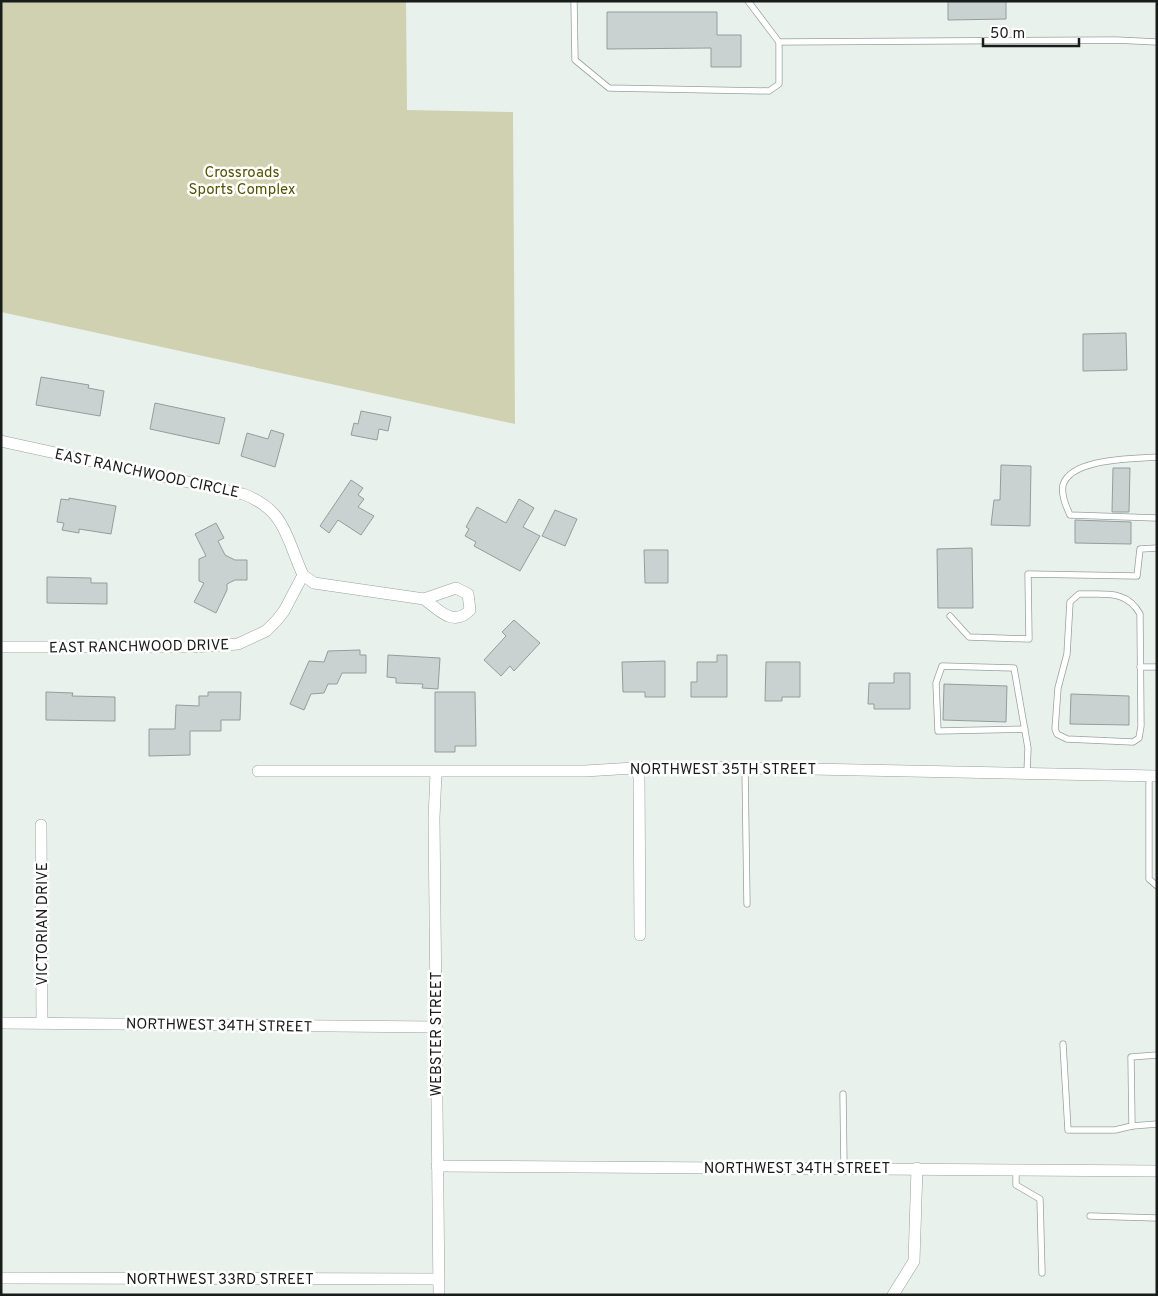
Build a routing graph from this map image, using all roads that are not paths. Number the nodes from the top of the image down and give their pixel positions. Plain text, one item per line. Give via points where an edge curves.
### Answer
1 (574, 1) edge
2 (748, 1) edge
3 (779, 42) junction
4 (1157, 42) edge
5 (1, 441) edge
6 (1157, 457) edge
7 (1157, 518) edge
8 (1157, 548) edge
9 (302, 575) junction
10 (424, 599) dead end
11 (950, 616) dead end
12 (1, 646) edge
13 (1140, 667) junction
14 (1157, 667) edge
15 (1025, 730) junction
16 (636, 768) junction
17 (745, 768) junction
18 (258, 771) dead end
19 (436, 772) junction
20 (1027, 773) junction
21 (1153, 776) edge
22 (1149, 823) junction
23 (1157, 823) edge
24 (41, 825) dead end
25 (1157, 886) edge
26 (747, 904) dead end
27 (640, 935) dead end
28 (1, 1023) edge
29 (42, 1023) junction
30 (436, 1027) junction
31 (1063, 1044) dead end
32 (1157, 1055) edge
33 (843, 1094) dead end
34 (1157, 1124) edge
35 (1132, 1126) junction
36 (437, 1166) junction
37 (844, 1168) junction
38 (917, 1168) junction
39 (1016, 1169) junction
40 (1157, 1171) edge
41 (1090, 1216) dead end
42 (1157, 1218) edge
43 (1042, 1272) dead end
44 (1, 1278) edge
45 (438, 1279) junction
46 (439, 1295) edge
47 (894, 1295) edge

1 - 3 lane via 575,60 610,88 769,91 779,84
2 - 3 lane
3 - 4 lane
5 - 9 street, EAST RANCHWOOD CIRCLE via 213,486 255,498 282,523
6 - 7 lane via 1089,464 1069,475 1063,486 1064,501 1070,515
8 - 11 lane via 1140,549 1137,576 1028,574 1029,639 969,637
9 - 10 street via 314,583
9 - 12 street, EAST RANCHWOOD DRIVE via 277,620 266,631 238,644 194,648
13 - 13 lane via 1140,614 1133,602 1121,595 1080,594 1070,602 1066,654 1058,688 1057,734 1067,739 1133,742 1139,738
13 - 14 lane
15 - 15 lane via 1014,668 942,666 936,683 938,731
15 - 20 lane
16 - 17 street, NORTHWEST 35TH STREET
16 - 19 street, NORTHWEST 35TH STREET
16 - 27 street via 639,777
17 - 20 street, NORTHWEST 35TH STREET
17 - 26 lane
18 - 19 street, NORTHWEST 35TH STREET
19 - 30 street, WEBSTER STREET
20 - 21 street, NORTHWEST 35TH STREET
21 - 22 lane
22 - 23 lane
22 - 25 lane via 1149,879
24 - 29 street, VICTORIAN DRIVE
28 - 29 street, NORTHWEST 34TH STREET
29 - 30 street, NORTHWEST 34TH STREET
30 - 36 street, WEBSTER STREET
31 - 35 lane via 1068,1130 1115,1130
32 - 35 lane via 1131,1057
33 - 37 lane
34 - 35 lane
36 - 37 street, NORTHWEST 34TH STREET
36 - 45 street, WEBSTER STREET
37 - 38 street, NORTHWEST 34TH STREET
38 - 39 street, NORTHWEST 34TH STREET
38 - 47 street via 914,1261
39 - 40 street, NORTHWEST 34TH STREET
39 - 43 lane via 1016,1185 1040,1199
41 - 42 lane
44 - 45 street, NORTHWEST 33RD STREET
45 - 46 street, WEBSTER STREET

